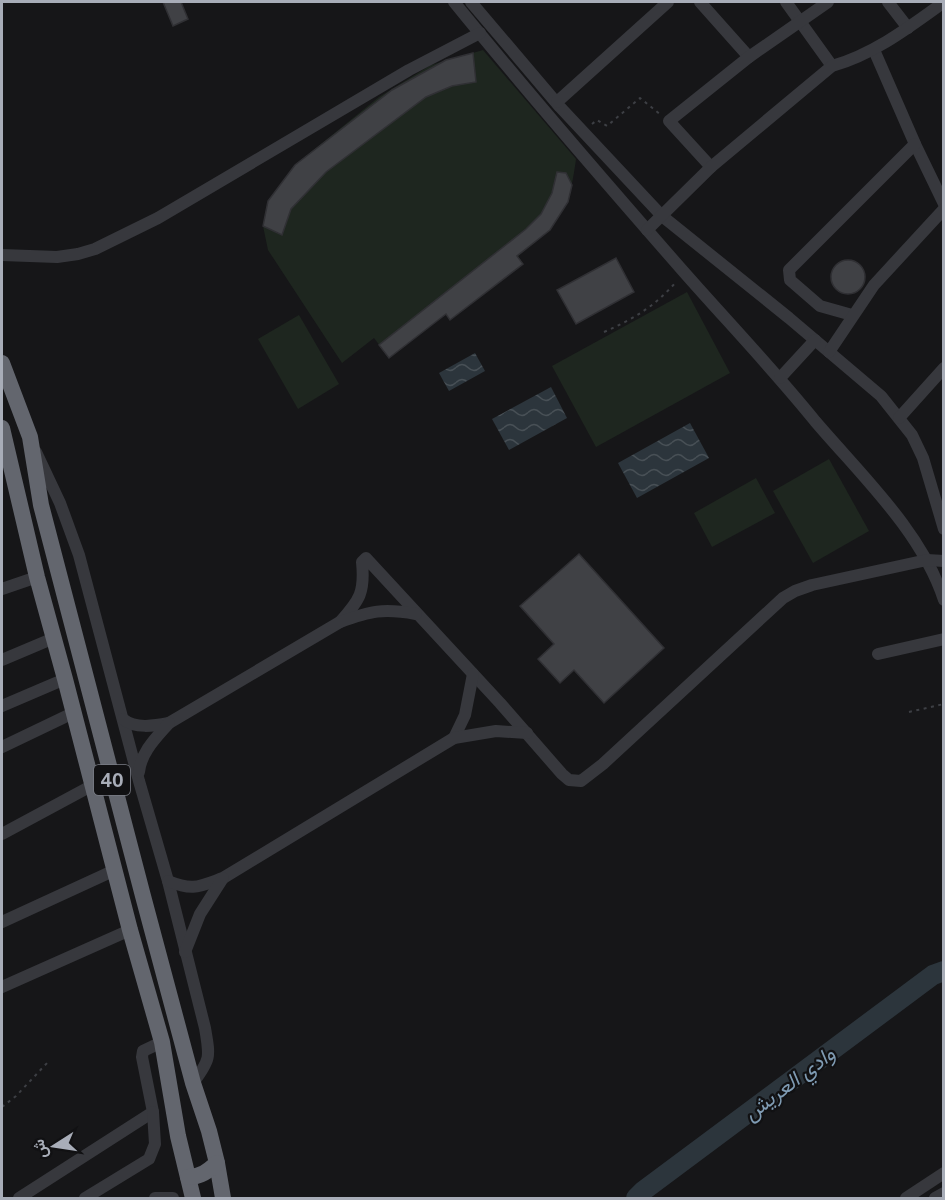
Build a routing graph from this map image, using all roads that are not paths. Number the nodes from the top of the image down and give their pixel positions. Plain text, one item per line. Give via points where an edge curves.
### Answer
1 (453, 2) edge
2 (471, 2) edge
3 (668, 2) edge
4 (700, 2) edge
5 (786, 2) edge
6 (828, 2) edge
7 (888, 2) edge
8 (944, 2) edge
9 (800, 21) junction
10 (908, 28) junction
11 (480, 33) junction
12 (873, 50) junction
13 (749, 57) junction
14 (832, 66) junction
15 (557, 102) junction
16 (915, 144) junction
17 (711, 167) junction
18 (944, 204) edge
19 (944, 209) edge
20 (662, 216) junction
21 (647, 230) junction
22 (2, 255) edge
23 (852, 315) junction
24 (815, 340) junction
25 (829, 352) junction
26 (2, 363) edge
27 (944, 368) edge
28 (780, 378) junction
29 (899, 418) junction
30 (2, 428) edge
31 (30, 437) junction
32 (2, 472) edge
33 (15, 488) junction
34 (41, 505) junction
35 (20, 509) junction
36 (944, 529) edge
37 (927, 560) junction
38 (944, 561) edge
39 (37, 577) junction
40 (2, 589) edge
41 (944, 600) edge
42 (416, 614) junction
43 (340, 622) junction
44 (54, 638) junction
45 (944, 639) edge
46 (878, 654) dead end
47 (2, 660) edge
48 (473, 674) junction
49 (65, 679) junction
50 (2, 706) edge
51 (73, 713) junction
52 (123, 719) junction
53 (169, 723) junction
54 (527, 733) junction
55 (454, 738) junction
56 (2, 747) edge
57 (139, 780) junction
58 (93, 785) junction
59 (2, 834) edge
60 (115, 870) junction
61 (223, 878) junction
62 (168, 881) junction
63 (143, 896) junction
64 (123, 903) junction
65 (2, 922) edge
66 (130, 930) junction
67 (185, 952) junction
68 (2, 987) edge
69 (162, 1042) junction
70 (193, 1083) junction
71 (153, 1112) junction
72 (209, 1131) junction
73 (178, 1136) junction
74 (217, 1163) junction
75 (944, 1173) edge
76 (188, 1177) junction
77 (19, 1198) edge
78 (85, 1198) edge
79 (155, 1198) edge
80 (174, 1198) edge
81 (193, 1198) edge
82 (223, 1198) edge
83 (906, 1198) edge

1 - 11 street
2 - 15 street
3 - 15 street
4 - 13 street
5 - 9 street
6 - 9 street
7 - 10 street
8 - 10 street
9 - 13 street
9 - 14 street
10 - 12 street
11 - 21 street
11 - 22 street via 409,70 158,218 95,249 57,256
12 - 14 street
12 - 16 street
13 - 17 street via 669,121
14 - 17 street
15 - 20 street
16 - 18 street
16 - 23 street via 789,270 790,280 820,306
17 - 20 street
19 - 23 street via 886,271
20 - 21 street
20 - 24 street
21 - 28 street
23 - 25 street
24 - 25 street
24 - 28 street
25 - 29 street via 881,396
26 - 31 highway, 40
27 - 29 street
28 - 37 street via 873,486
29 - 36 street via 923,458
30 - 33 highway, 40
31 - 34 highway, 40
31 - 52 street via 79,555
32 - 33 street
33 - 35 highway, 40
34 - 35 highway
34 - 63 highway, 40
35 - 39 highway, 40
37 - 38 street
37 - 41 street
37 - 54 street via 812,585 783,598 585,779 569,780
39 - 40 street
39 - 44 highway, 40
42 - 43 street via 385,610
42 - 43 street via 366,558 362,562 361,595
42 - 48 street
43 - 53 street
44 - 47 street
44 - 49 highway, 40
45 - 46 street
48 - 54 street
48 - 55 street via 465,715
49 - 50 street
49 - 51 highway, 40
51 - 56 street
51 - 58 highway, 40
52 - 53 street via 144,726
52 - 57 street
53 - 57 street via 140,762
54 - 55 street via 496,731
55 - 61 street
57 - 62 street
58 - 59 street
58 - 60 highway, 40
60 - 64 highway, 40
60 - 65 street
61 - 62 street via 185,888
61 - 67 street via 200,914
62 - 67 street
63 - 64 highway
63 - 70 highway, 40
64 - 66 highway, 40
66 - 68 street
66 - 69 highway, 40
67 - 70 street via 209,1052 206,1065
69 - 71 street via 143,1051 142,1057
69 - 73 highway, 40
70 - 72 highway, 40
71 - 77 street
71 - 78 street via 155,1144 149,1159
72 - 73 highway via 187,1130
72 - 74 highway, 40
73 - 76 highway, 40
74 - 76 highway via 207,1172
74 - 82 highway, 40
75 - 83 street
76 - 81 highway, 40
79 - 80 street

